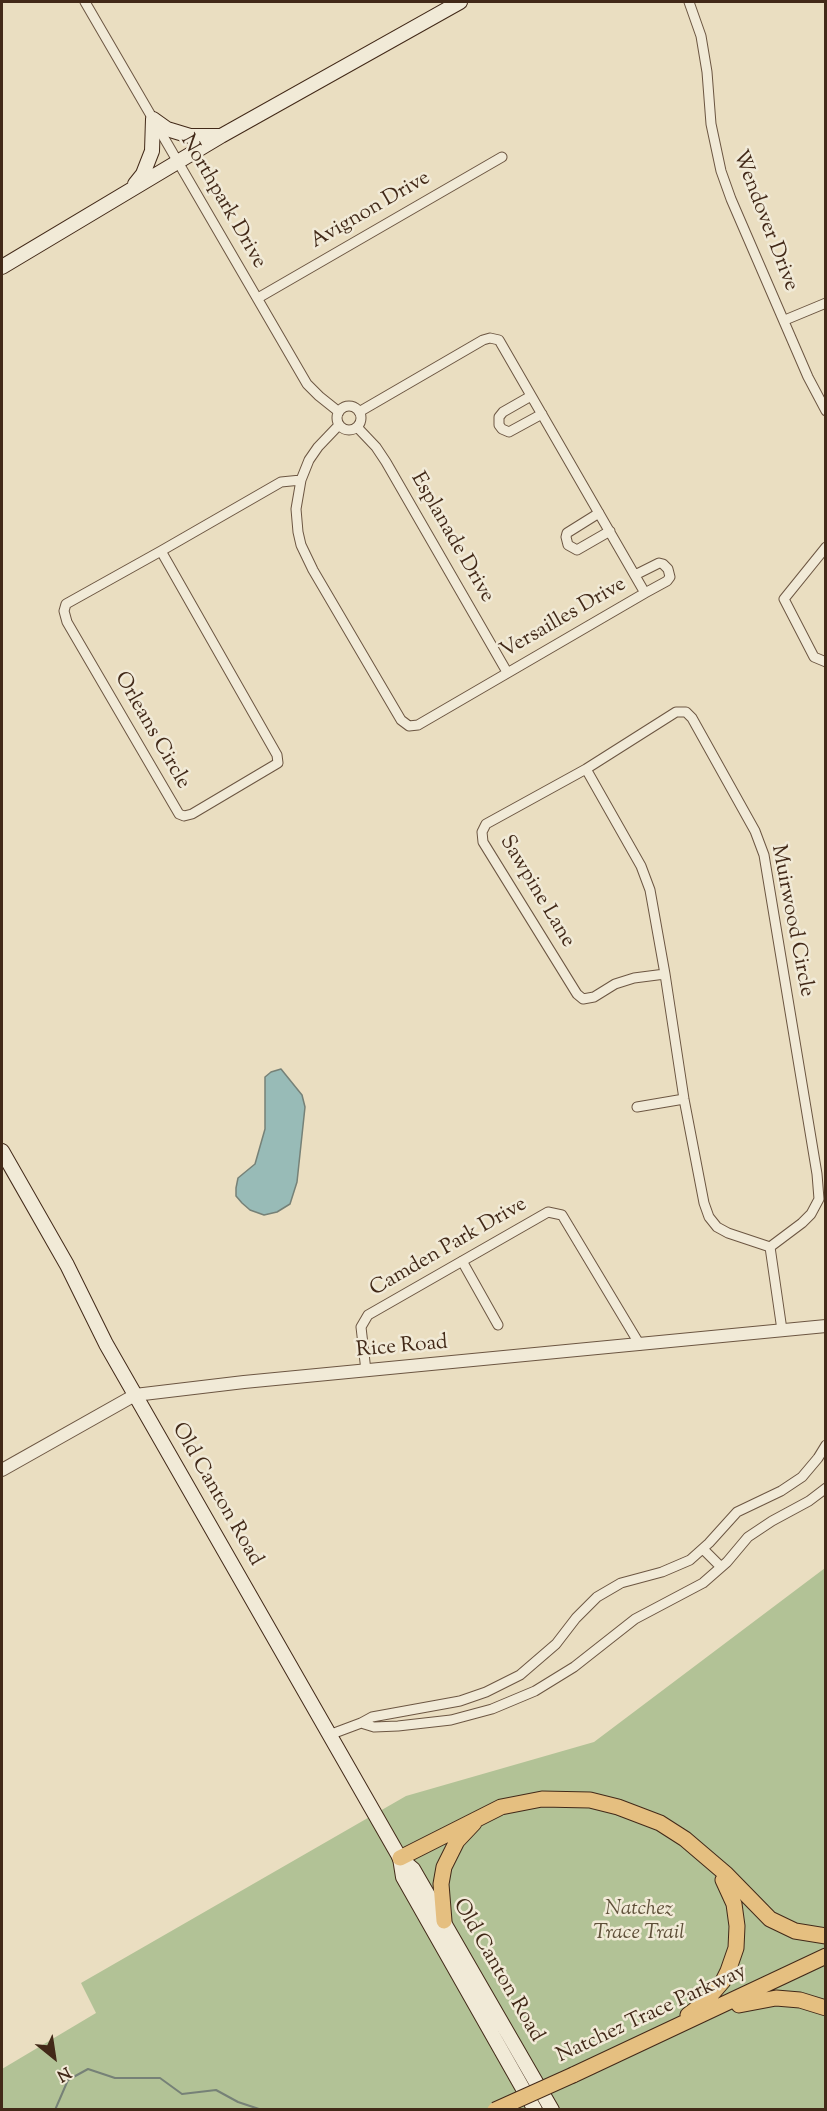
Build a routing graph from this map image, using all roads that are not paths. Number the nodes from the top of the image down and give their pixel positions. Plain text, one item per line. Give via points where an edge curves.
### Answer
1 (85, 2) edge
2 (460, 2) edge
3 (690, 2) edge
4 (153, 119) junction
5 (221, 136) junction
6 (502, 157) dead end
7 (177, 162) junction
8 (132, 188) junction
9 (2, 267) edge
10 (258, 297) junction
11 (825, 303) edge
12 (785, 320) junction
13 (531, 396) junction
14 (825, 411) edge
15 (339, 412) junction
16 (359, 412) junction
17 (542, 414) junction
18 (339, 425) junction
19 (357, 427) junction
20 (301, 480) junction
21 (599, 513) junction
22 (610, 531) junction
23 (825, 547) edge
24 (161, 551) junction
25 (635, 575) junction
26 (645, 593) junction
27 (825, 662) edge
28 (507, 672) junction
29 (586, 768) junction
30 (665, 974) junction
31 (684, 1100) junction
32 (637, 1107) dead end
33 (2, 1151) edge
34 (770, 1247) junction
35 (462, 1261) junction
36 (498, 1325) dead end
37 (825, 1326) edge
38 (782, 1330) junction
39 (640, 1345) junction
40 (366, 1371) junction
41 (135, 1395) junction
42 (825, 1445) edge
43 (2, 1470) edge
44 (825, 1488) edge
45 (703, 1549) junction
46 (721, 1567) junction
47 (503, 1684) junction
48 (511, 1701) junction
49 (444, 1705) junction
50 (447, 1720) junction
51 (361, 1723) junction
52 (329, 1735) junction
53 (490, 1810) junction
54 (400, 1857) junction
55 (716, 1867) junction
56 (444, 1921) junction
57 (825, 1936) edge
58 (825, 1956) edge
59 (825, 2008) edge
60 (693, 2020) junction
61 (656, 2037) junction
62 (495, 2109) edge
63 (535, 2109) edge
64 (552, 2109) edge

1 - 4 street, Northpark Drive
2 - 5 main road
3 - 12 street, Wendover Drive via 701,36 711,124 721,171
4 - 5 main road via 167,129 190,136
4 - 7 street, Northpark Drive
4 - 8 main road via 152,151 143,174
5 - 7 main road
6 - 10 street, Avignon Drive
7 - 8 main road
7 - 10 street, Northpark Drive
8 - 9 main road
10 - 15 street, Northpark Drive via 307,384
11 - 12 street
12 - 14 street, Wendover Drive
13 - 16 street, Versailles Drive via 503,345 490,338
13 - 17 street, Versailles Drive
13 - 17 street via 503,412 499,425 509,432
15 - 16 street via 350,407
15 - 18 street
16 - 19 street
17 - 21 street, Versailles Drive
18 - 19 street via 348,430
18 - 20 street, Versailles Drive via 309,460
19 - 28 street, Esplanade Drive via 386,462
20 - 24 street, Orleans Circle via 281,482
20 - 28 street, Versailles Drive via 296,509 304,552 400,720 409,726 418,725
21 - 22 street, Versailles Drive
21 - 22 street via 571,529 566,537 568,545 577,550
22 - 25 street, Versailles Drive
23 - 27 street via 784,599 814,657
24 - 24 street, Orleans Circle via 66,604 64,611 66,622 178,814 184,816 278,763
25 - 26 street, Versailles Drive
25 - 26 street via 658,563 668,569 670,578
26 - 28 street, Versailles Drive
29 - 30 street via 641,866 650,890
29 - 30 street, Sawpine Lane via 486,824 483,842 583,999 634,978
29 - 34 street, Muirwood Circle via 676,712 686,712 755,831 766,867 819,1199 802,1224
30 - 31 street
31 - 32 street
31 - 34 street via 709,1217 728,1233
33 - 41 main road, Old Canton Road
34 - 38 street
35 - 36 street
35 - 39 street, Camden Park Drive via 548,1212 562,1215
35 - 40 street, Camden Park Drive via 368,1315 361,1327
37 - 38 street, Rice Road
38 - 39 street, Rice Road
39 - 40 street, Rice Road
40 - 41 street, Rice Road
41 - 43 street, Rice Road
41 - 52 main road, Old Canton Road
42 - 45 street via 802,1477 737,1512
44 - 46 street via 809,1502 757,1530
45 - 46 street
45 - 47 street via 677,1567 633,1579 597,1598 544,1655
46 - 48 street via 698,1587 623,1627 553,1681
47 - 48 street
47 - 49 street
48 - 50 street
49 - 50 street
49 - 51 street via 372,1717
50 - 51 street via 390,1726
51 - 52 street
52 - 54 main road, Old Canton Road
53 - 54 main road
53 - 55 main road via 542,1798 579,1798 603,1803 660,1823
53 - 56 main road via 464,1833 447,1858 441,1884
54 - 56 main road, Old Canton Road via 413,1869
54 - 63 main road, Old Canton Road via 403,1877
55 - 57 main road via 770,1918 795,1931
55 - 61 main road via 731,1895 736,1915 733,1960 723,1981 704,2003
56 - 64 main road, Old Canton Road
58 - 60 main road, Natchez Trace Parkway
59 - 60 main road via 776,1998 752,2001
60 - 61 main road, Natchez Trace Parkway
61 - 62 main road, Natchez Trace Parkway, bridge

